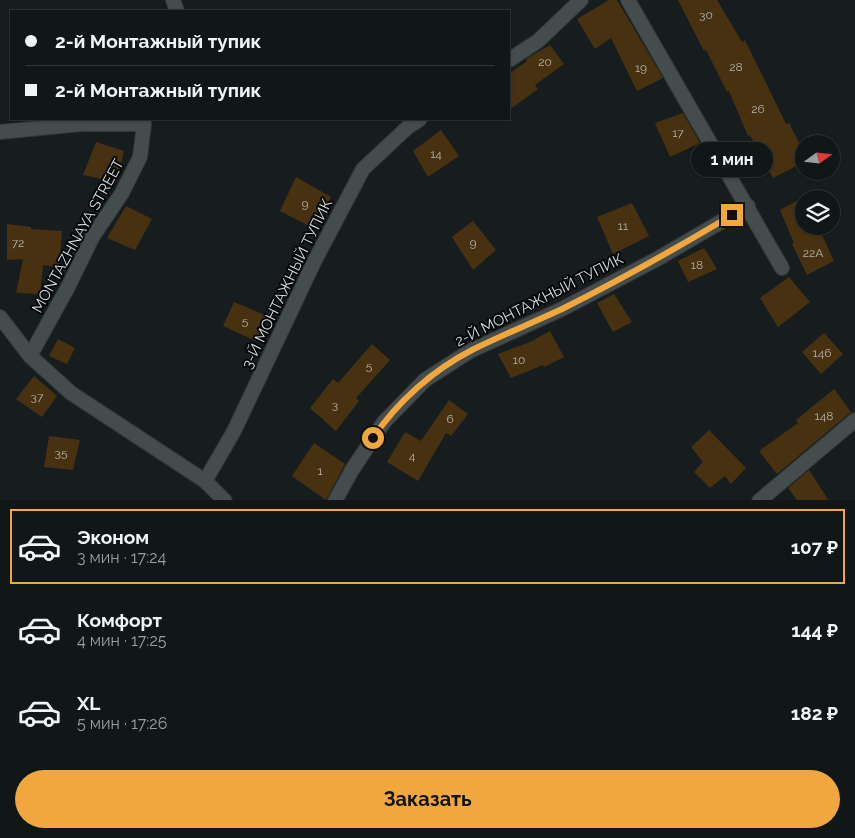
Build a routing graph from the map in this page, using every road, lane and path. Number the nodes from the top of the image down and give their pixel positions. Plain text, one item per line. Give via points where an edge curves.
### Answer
1 (628, 0) edge
2 (579, 1) edge
3 (510, 59) edge
4 (418, 120) edge
5 (0, 132) edge
6 (748, 206) junction
7 (782, 268) dead end
8 (0, 317) edge
9 (30, 356) junction
10 (855, 420) edge
11 (204, 481) junction
12 (225, 500) edge
13 (335, 500) edge
14 (759, 500) edge

1 - 6 street
2 - 3 street via 538,41
4 - 11 street, 3-Й МОНТАЖНЫЙ ТУПИК via 363,169 315,260 234,432
5 - 9 street, MONTAZHNAYA STREET via 81,124 144,124 140,157 122,193 93,236
6 - 7 street
6 - 13 street, 2-Й МОНТАЖНЫЙ ТУПИК via 562,309 470,351 425,380 384,422
8 - 9 street
9 - 11 street via 71,393
10 - 14 street
11 - 12 street

